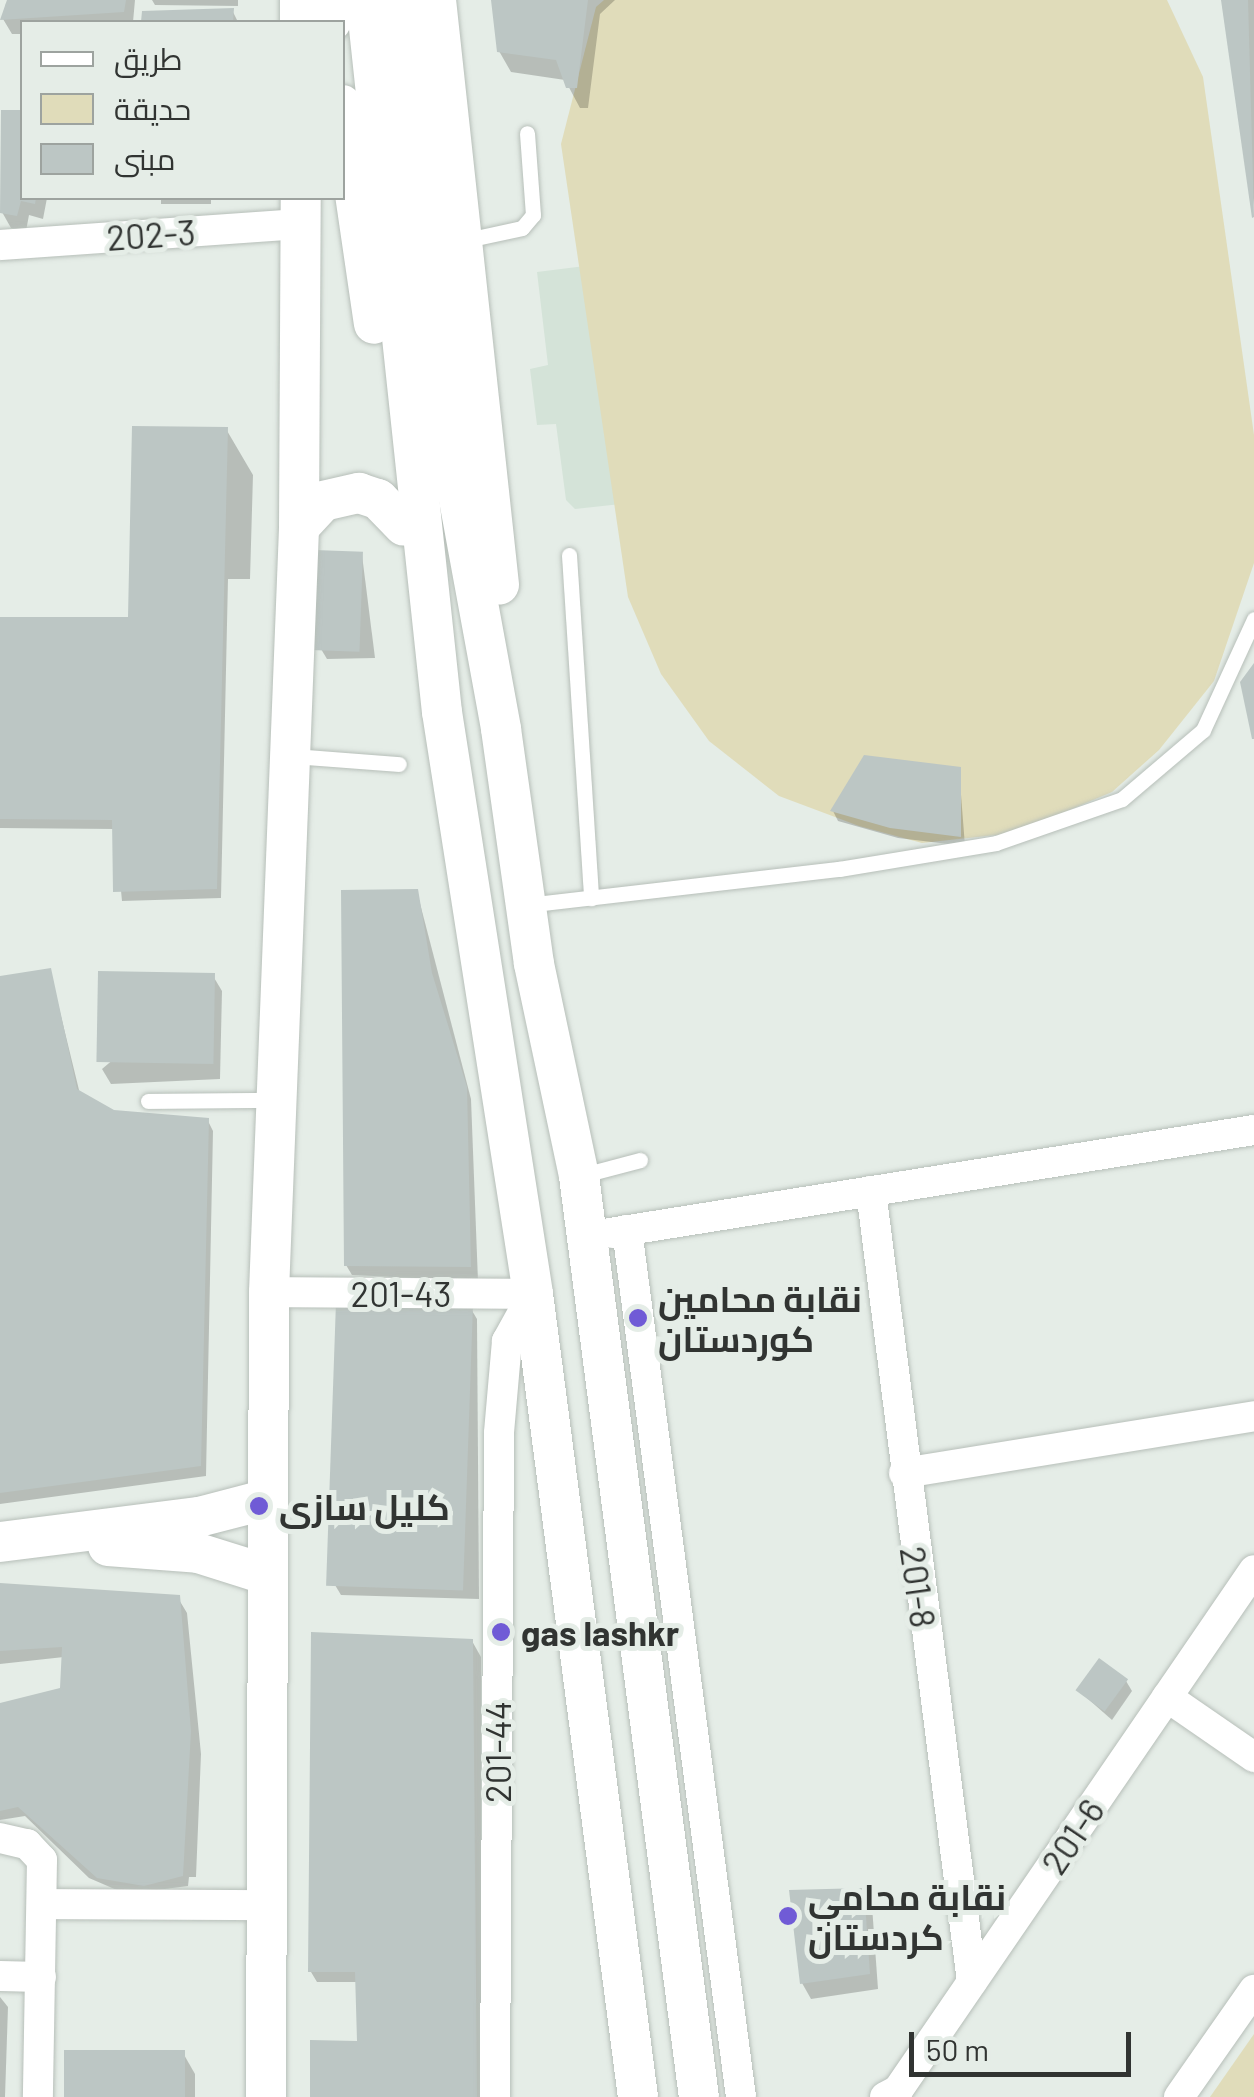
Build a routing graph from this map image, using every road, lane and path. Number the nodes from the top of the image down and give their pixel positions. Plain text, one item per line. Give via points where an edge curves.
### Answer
1 (366, 0) edge
2 (401, 0) edge
3 (436, 0) edge
4 (345, 125) edge
5 (527, 132) dead end
6 (302, 211) edge
7 (462, 240) junction
8 (0, 244) edge
9 (404, 526) junction
10 (299, 527) junction
11 (569, 555) dead end
12 (1254, 619) edge
13 (442, 712) junction
14 (501, 729) junction
15 (290, 756) junction
16 (399, 764) dead end
17 (590, 898) junction
18 (526, 905) junction
19 (277, 1100) junction
20 (148, 1101) dead end
21 (1254, 1130) edge
22 (640, 1160) dead end
23 (579, 1176) junction
24 (871, 1191) junction
25 (607, 1233) junction
26 (270, 1292) junction
27 (533, 1294) junction
28 (1254, 1416) edge
29 (904, 1473) junction
30 (268, 1499) junction
31 (12, 1540) edge
32 (1254, 1570) edge
33 (268, 1575) junction
34 (1167, 1697) junction
35 (1254, 1757) edge
36 (658, 1786) junction
37 (598, 1794) junction
38 (0, 1838) edge
39 (42, 1904) junction
40 (266, 1905) junction
41 (0, 1976) edge
42 (41, 1978) junction
43 (972, 1982) junction
44 (1254, 1990) edge
45 (38, 2097) edge
46 (266, 2097) edge
47 (495, 2097) edge
48 (638, 2097) edge
49 (699, 2097) edge
50 (741, 2097) edge
51 (885, 2097) edge
52 (1179, 2097) edge

1 - 13 main road
2 - 14 main road via 449,445
3 - 7 main road
4 - 9 main road
5 - 7 lane via 533,215 522,228
6 - 8 street, 202-3
6 - 10 main road
7 - 14 main road via 498,581
9 - 10 main road via 378,499 360,494 323,501
9 - 13 main road
10 - 15 main road
11 - 17 lane
12 - 17 lane via 1203,730 1122,799 996,843
13 - 27 main road
14 - 18 main road
15 - 16 lane
15 - 19 main road
17 - 18 lane
18 - 23 main road
19 - 20 lane
19 - 26 main road
21 - 24 street
22 - 23 lane
23 - 25 main road
24 - 25 street
24 - 29 street, 201-8
25 - 36 main road
25 - 50 street
26 - 27 street, 201-43
26 - 30 main road
27 - 37 main road
27 - 47 street, 201-44 via 507,1341 499,1433
28 - 29 street
29 - 43 street, 201-8
30 - 31 main road via 199,1517
30 - 33 main road
31 - 33 main road via 198,1553
32 - 34 street, 201-6
33 - 40 main road
34 - 35 street
34 - 43 street, 201-6
36 - 37 main road
36 - 49 main road
37 - 48 main road
38 - 39 street via 27,1844 42,1860
39 - 40 street
39 - 42 street
40 - 46 main road
41 - 42 street
42 - 45 street
43 - 51 street, 201-6 via 898,2090
44 - 52 street

